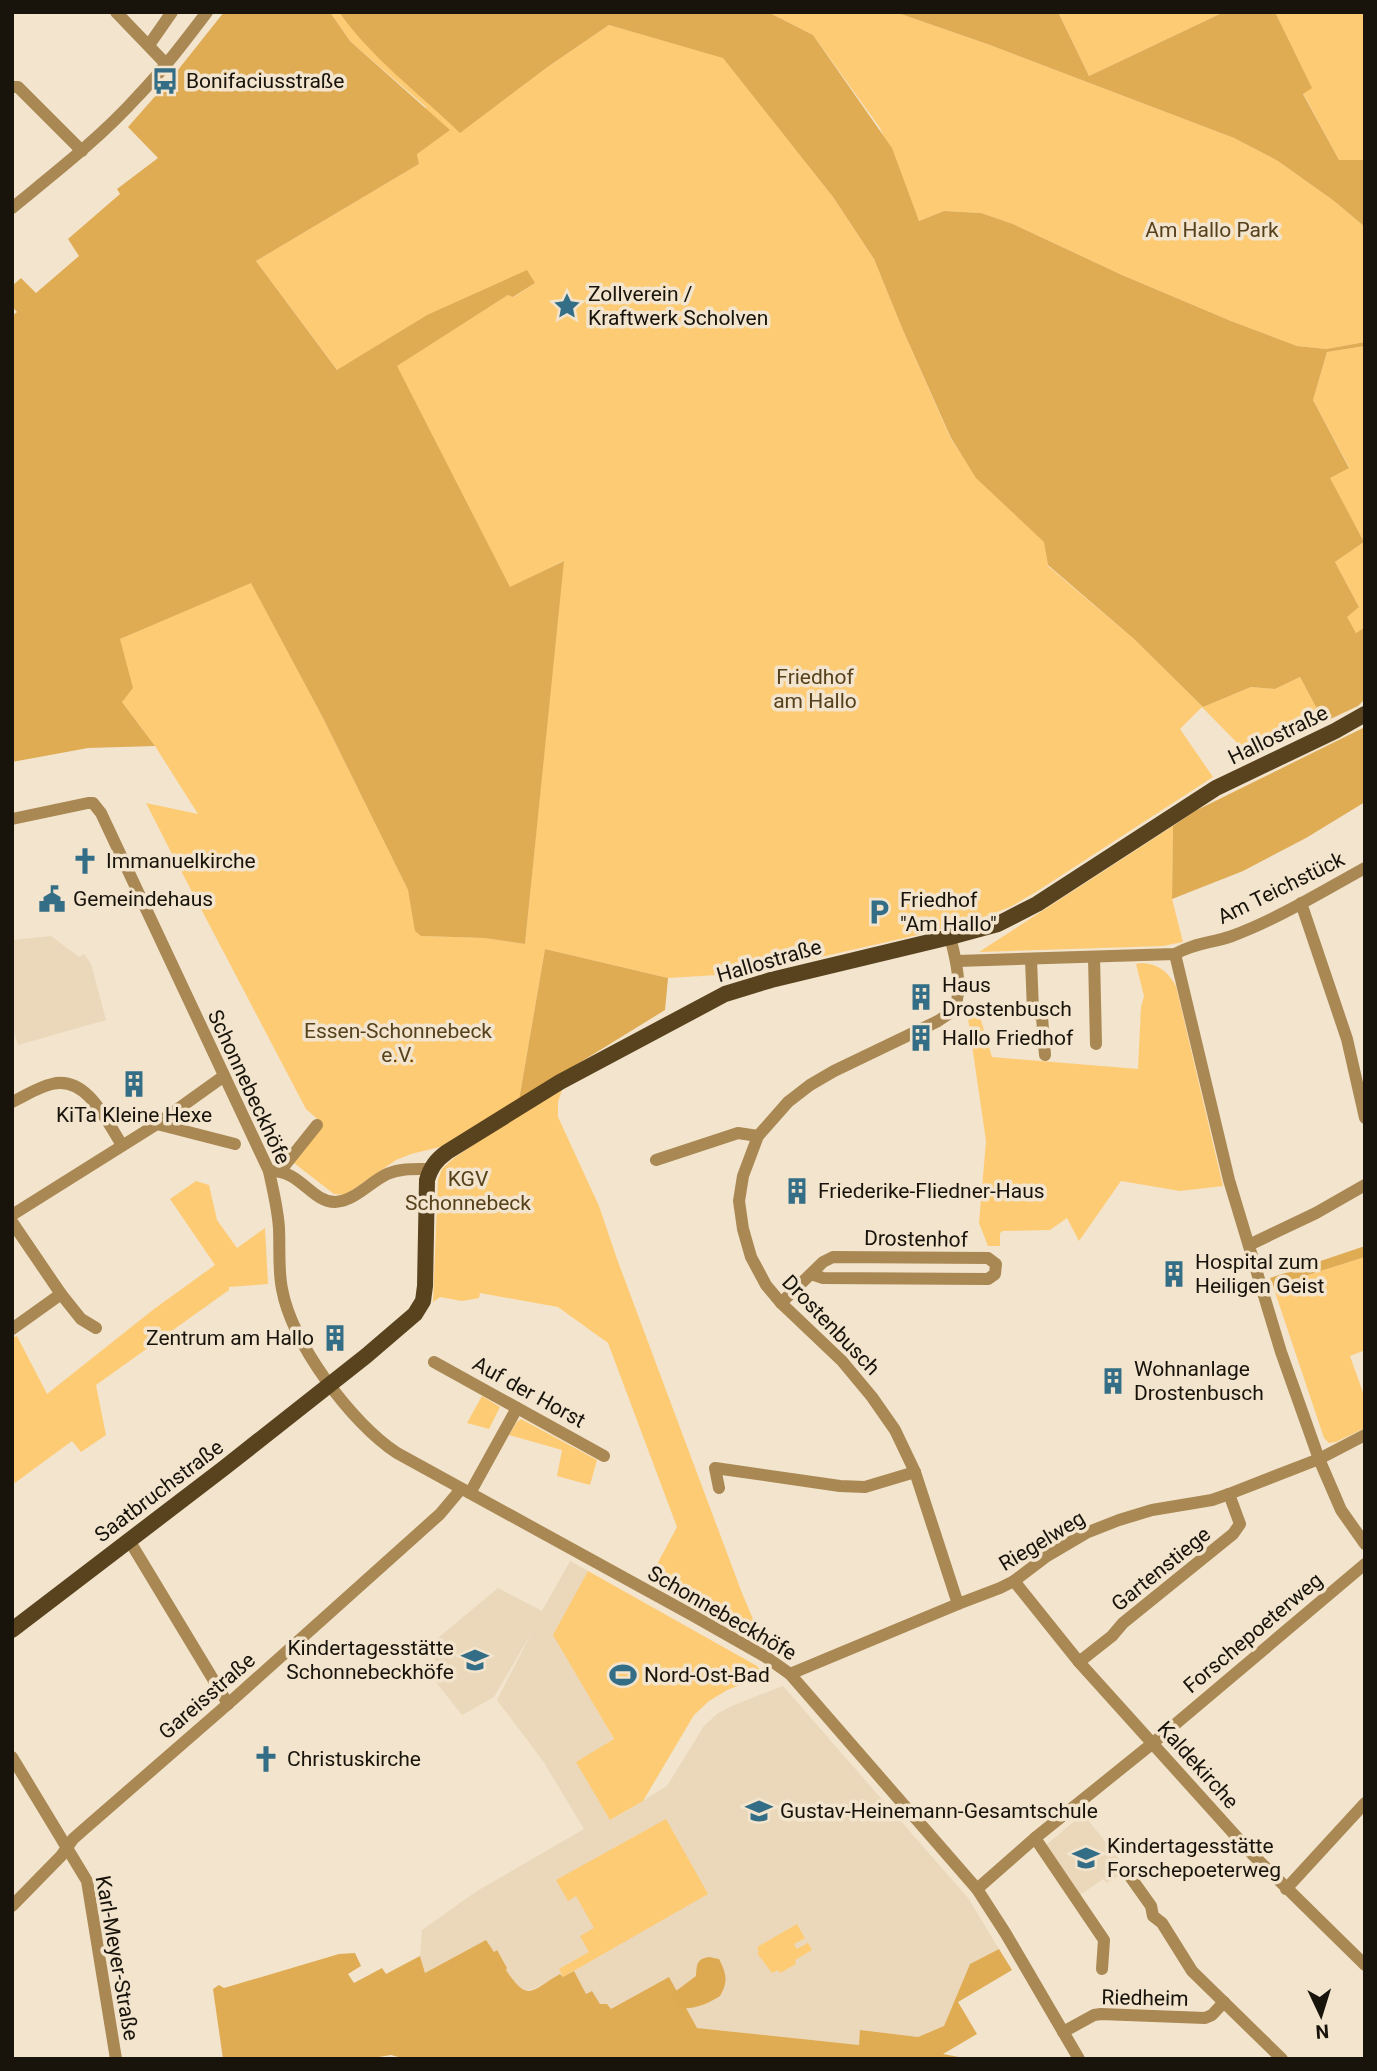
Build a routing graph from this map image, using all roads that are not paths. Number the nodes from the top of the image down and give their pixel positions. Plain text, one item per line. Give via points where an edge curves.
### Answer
1 (116, 12) edge
2 (172, 12) edge
3 (207, 12) edge
4 (149, 45) junction
5 (166, 64) junction
6 (12, 87) edge
7 (82, 151) junction
8 (12, 208) edge
9 (1365, 714) edge
10 (12, 819) edge
11 (1365, 868) edge
12 (1301, 903) junction
13 (950, 937) junction
14 (1175, 954) junction
15 (1094, 957) junction
16 (1031, 959) junction
17 (957, 961) junction
18 (1096, 1044) dead end
19 (1045, 1055) dead end
20 (224, 1076) junction
21 (12, 1102) edge
22 (1365, 1118) edge
23 (157, 1124) junction
24 (317, 1125) dead end
25 (758, 1136) junction
26 (235, 1144) dead end
27 (122, 1145) junction
28 (656, 1160) dead end
29 (430, 1169) junction
30 (275, 1171) junction
31 (1365, 1185) edge
32 (12, 1215) edge
33 (12, 1222) edge
34 (1249, 1245) junction
35 (811, 1274) junction
36 (61, 1294) junction
37 (781, 1303) junction
38 (96, 1328) dead end
39 (12, 1329) edge
40 (434, 1362) dead end
41 (330, 1385) junction
42 (517, 1408) junction
43 (1365, 1435) edge
44 (604, 1456) dead end
45 (1319, 1459) junction
46 (915, 1472) junction
47 (719, 1488) dead end
48 (465, 1491) junction
49 (1229, 1494) junction
50 (129, 1540) junction
51 (1365, 1544) edge
52 (1365, 1564) edge
53 (1014, 1581) junction
54 (958, 1604) junction
55 (12, 1630) edge
56 (1079, 1662) junction
57 (790, 1674) junction
58 (228, 1704) junction
59 (1153, 1743) junction
60 (12, 1757) edge
61 (1365, 1803) edge
62 (1035, 1838) junction
63 (67, 1846) junction
64 (1129, 1875) dead end
65 (977, 1889) junction
66 (1286, 1889) junction
67 (12, 1906) edge
68 (1365, 1965) edge
69 (1102, 1969) dead end
70 (1224, 2002) junction
71 (1063, 2032) junction
72 (116, 2059) edge
73 (1079, 2059) edge
74 (1282, 2059) edge

1 - 4 street
2 - 4 street
3 - 5 street
4 - 5 street
5 - 7 street
6 - 7 street via 30,97
7 - 8 street
9 - 13 main road, Hallostraße via 1216,788 1027,910
10 - 20 street, Schonnebeckhöfe via 93,803 118,845
11 - 12 street, Am Teichstück
12 - 14 street, Am Teichstück via 1231,937 1188,946
12 - 22 street via 1347,1039
13 - 17 street, Drostenbusch
13 - 29 main road, Hallostraße via 725,994 529,1100 447,1152
14 - 15 street
14 - 34 street
15 - 16 street
15 - 18 street
16 - 17 street
16 - 19 street via 1034,1011 1042,1017
17 - 25 street, Drostenbusch via 957,995 951,1012 810,1085
20 - 23 street
20 - 30 street, Schonnebeckhöfe
21 - 27 street via 54,1083 71,1084 96,1105
23 - 26 street
23 - 27 street
24 - 30 street
25 - 28 street via 738,1133
25 - 37 street, Drostenbusch via 739,1201 751,1257
27 - 32 street
29 - 30 street via 407,1168 387,1174 349,1198 332,1202 294,1177
29 - 41 main road via 423,1301 415,1314
30 - 41 street, Schonnebeckhöfe via 286,1306
31 - 34 street
33 - 36 street
34 - 45 street
35 - 35 street, Drostenhof via 823,1278 988,1279 995,1274 996,1264 988,1258 833,1257
35 - 37 street, Drostenhof
36 - 38 street via 81,1320
36 - 39 street
37 - 46 street, Drostenbusch via 872,1397 895,1430
40 - 42 street, Auf der Horst
41 - 48 street, Schonnebeckhöfe via 382,1444
41 - 50 main road, Saatbruchstraße
42 - 44 street, Auf der Horst
42 - 48 street
43 - 45 street, Riegelweg
45 - 49 street, Riegelweg
45 - 51 street via 1341,1510
46 - 47 street via 866,1487 715,1468
46 - 54 street, Drostenbusch
48 - 57 street, Schonnebeckhöfe
48 - 58 street, Gareisstraße
49 - 53 street, Riegelweg via 1108,1524 1057,1550
49 - 56 street, Gartenstiege via 1240,1524 1233,1534
50 - 55 main road, Saatbruchstraße
50 - 58 street
52 - 59 street, Forschepoeterweg
53 - 54 street, Riegelweg
53 - 56 street, Kaldekirche
54 - 57 street, Riegelweg
56 - 59 street, Kaldekirche
57 - 65 street, Schonnebeckhöfe
58 - 63 street, Gareisstraße
59 - 62 street, Forschepoeterweg
59 - 66 street, Kaldekirche
60 - 63 street, Karl-Meyer-Straße
61 - 66 street
62 - 65 street, Forschepoeterweg
62 - 69 street via 1104,1940
63 - 67 street, Gareisstraße
63 - 72 street, Karl-Meyer-Straße via 88,1881
64 - 70 street, Riedheim via 1192,1971
65 - 71 street, Schonnebeckhöfe
66 - 68 street, Kaldekirche
70 - 71 street, Riedheim via 1205,2018 1101,2014
70 - 74 street, Riedheim
71 - 73 street, Schonnebeckhöfe

